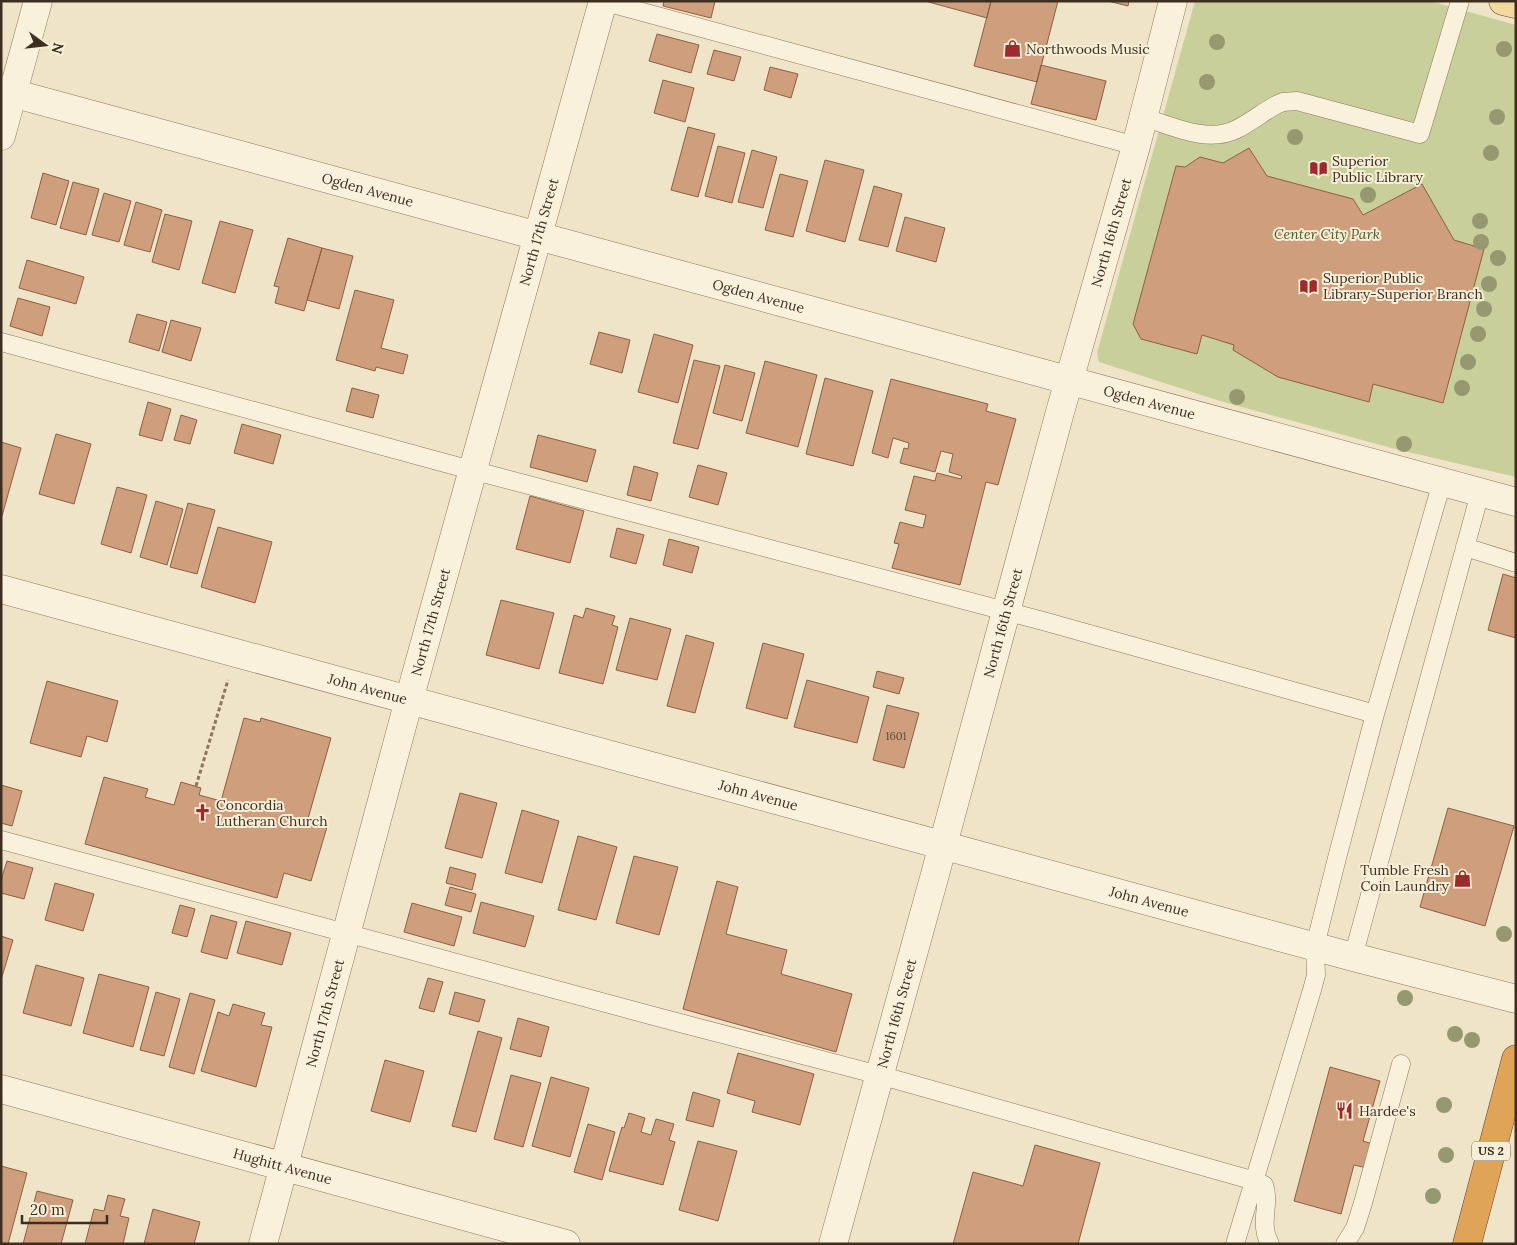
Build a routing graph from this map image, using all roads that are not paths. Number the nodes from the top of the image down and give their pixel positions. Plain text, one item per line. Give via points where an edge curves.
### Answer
1 (38, 1) edge
2 (602, 1) edge
3 (1173, 1) edge
4 (1460, 1) edge
5 (1503, 1) edge
6 (1516, 4) edge
7 (7, 92) edge
8 (1143, 117) junction
9 (1, 136) edge
10 (1136, 146) junction
11 (539, 236) junction
12 (1, 342) edge
13 (1069, 381) junction
14 (474, 470) junction
15 (1442, 482) junction
16 (1480, 492) junction
17 (1516, 502) edge
18 (1465, 547) junction
19 (1516, 563) edge
20 (1, 589) edge
21 (1006, 611) junction
22 (409, 700) junction
23 (1375, 714) junction
24 (1, 840) edge
25 (943, 845) junction
26 (347, 932) junction
27 (1315, 946) junction
28 (1353, 957) junction
29 (1516, 999) edge
30 (1516, 1059) edge
31 (1401, 1064) dead end
32 (879, 1075) junction
33 (1, 1089) edge
34 (284, 1167) junction
35 (1255, 1181) junction
36 (263, 1244) edge
37 (566, 1244) edge
38 (833, 1244) edge
39 (1234, 1244) edge
40 (1270, 1244) edge
41 (1345, 1244) edge
42 (1467, 1244) edge

1 - 7 street
2 - 10 lane
2 - 11 street, North 17th Street
3 - 8 street, North 16th Street
4 - 8 lane via 1420,134 1297,100 1276,105 1236,130 1214,135 1199,134
5 - 6 main road
7 - 9 street
7 - 11 street, Ogden Avenue
8 - 10 street, North 16th Street
10 - 13 street, North 16th Street
11 - 13 street, Ogden Avenue
11 - 14 street, North 17th Street
12 - 14 lane
13 - 15 street, Ogden Avenue
13 - 21 street, North 16th Street
14 - 21 lane
14 - 22 street, North 17th Street
15 - 16 street, Ogden Avenue
15 - 23 lane
16 - 17 street, Ogden Avenue
16 - 18 lane
18 - 19 lane
18 - 28 lane
20 - 22 street, John Avenue
21 - 23 lane
21 - 25 street, North 16th Street
22 - 25 street, John Avenue
22 - 26 street, North 17th Street
23 - 27 lane
24 - 26 lane
25 - 27 street, John Avenue
25 - 32 street, North 16th Street
26 - 32 lane
26 - 34 street, North 17th Street
27 - 28 street, John Avenue
27 - 35 lane via 1316,974
28 - 29 street, John Avenue
30 - 42 highway, US 2
31 - 41 lane via 1363,1203 1355,1228
32 - 35 lane
32 - 38 street, North 16th Street
33 - 34 street, Hughitt Avenue
34 - 36 street, North 17th Street
34 - 37 street, Hughitt Avenue
35 - 39 lane
35 - 40 lane via 1264,1185 1266,1191 1264,1223

